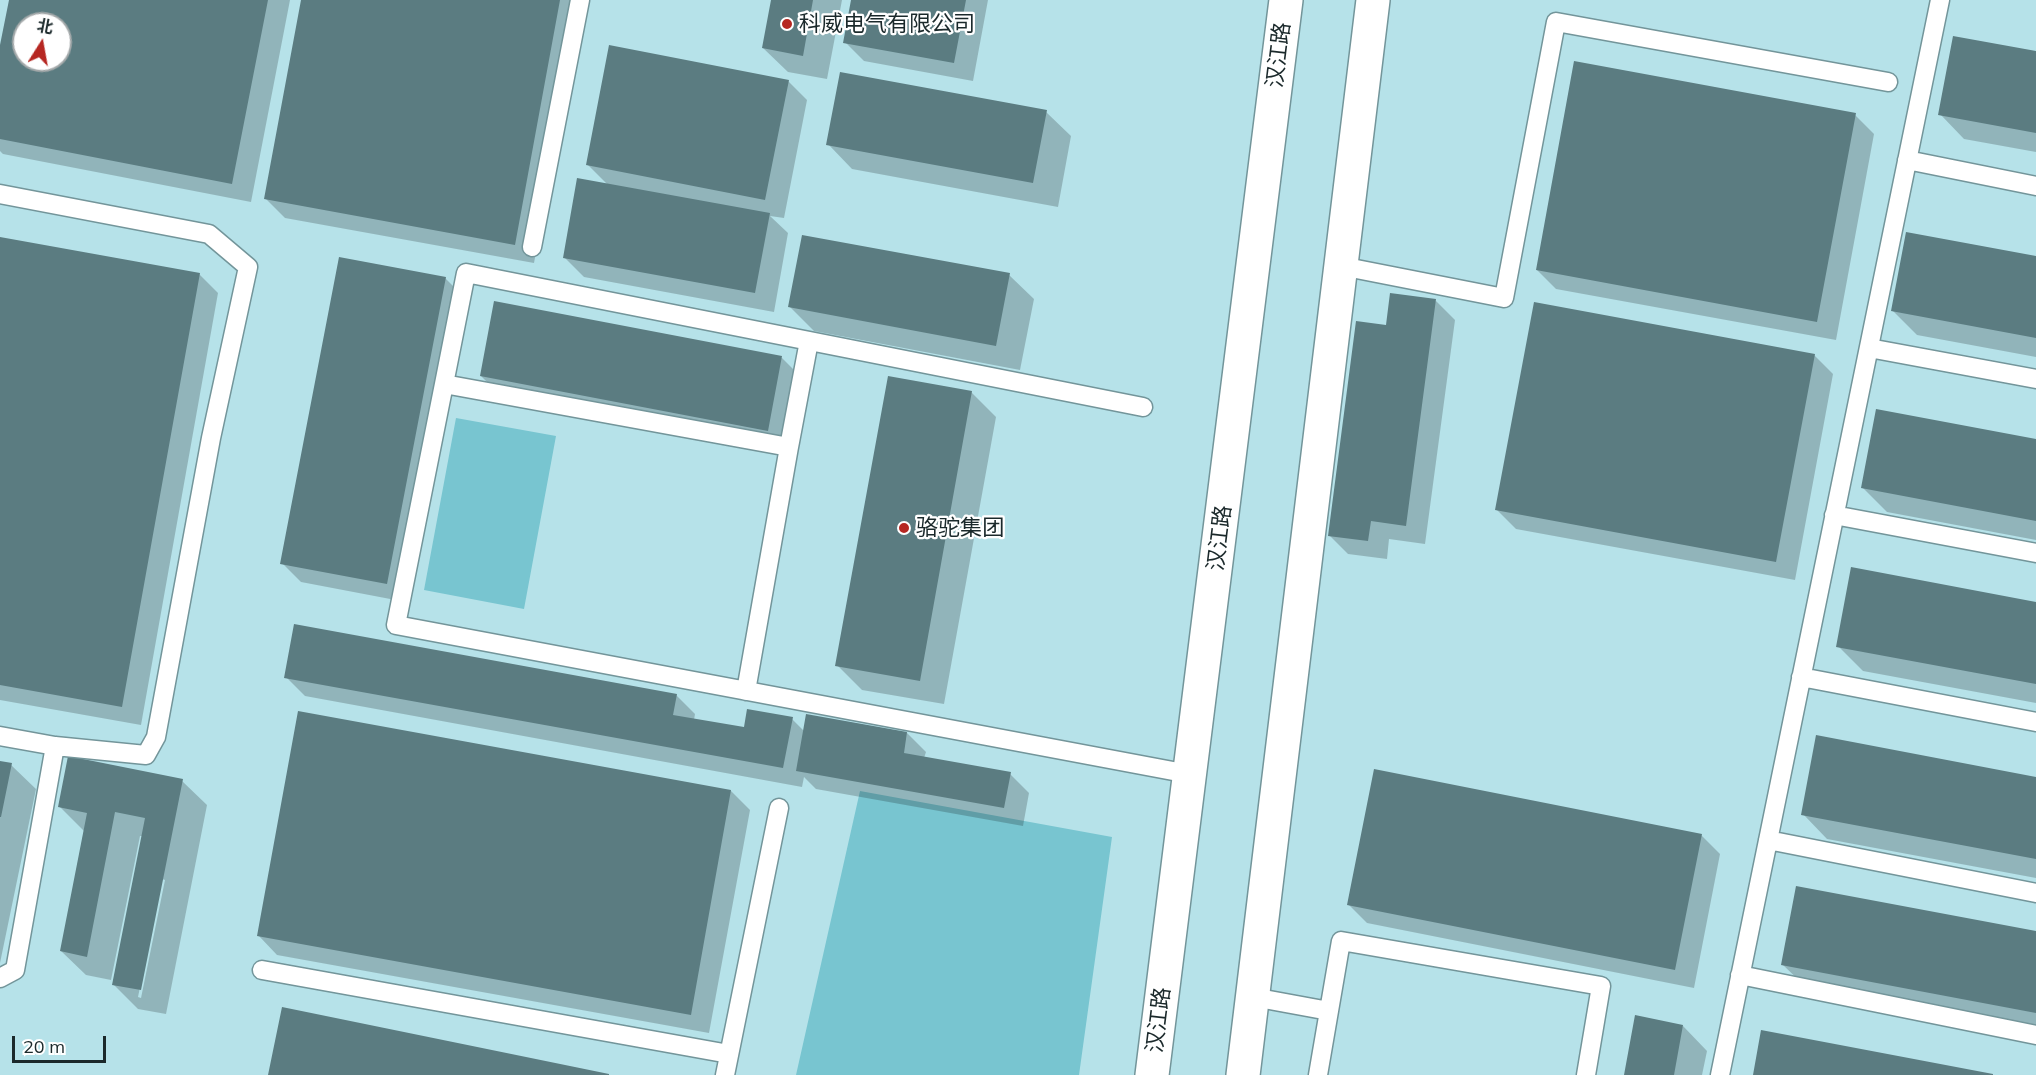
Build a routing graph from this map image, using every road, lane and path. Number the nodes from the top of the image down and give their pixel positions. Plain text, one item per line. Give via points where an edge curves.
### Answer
1 (580, 0) edge
2 (1286, 0) edge
3 (1373, 0) edge
4 (1940, 0) edge
5 (1888, 82) dead end
6 (1908, 160) junction
7 (2036, 186) edge
8 (0, 195) edge
9 (532, 247) dead end
10 (1341, 266) junction
11 (809, 341) junction
12 (1869, 348) junction
13 (2036, 379) edge
14 (444, 384) junction
15 (1143, 407) dead end
16 (789, 447) junction
17 (1834, 515) junction
18 (2036, 553) edge
19 (1801, 676) junction
20 (746, 690) junction
21 (2036, 722) edge
22 (0, 736) edge
23 (55, 747) junction
24 (1189, 774) junction
25 (779, 808) dead end
26 (1768, 840) junction
27 (2036, 893) edge
28 (262, 970) dead end
29 (1740, 975) junction
30 (0, 978) edge
31 (1253, 997) junction
32 (1329, 1011) junction
33 (2036, 1035) edge
34 (729, 1054) junction
35 (725, 1075) edge
36 (1152, 1075) edge
37 (1243, 1075) edge
38 (1318, 1075) edge
39 (1586, 1075) edge
40 (1720, 1075) edge

1 - 9 lane
2 - 24 main road, 汉江路
3 - 10 main road
4 - 6 lane
5 - 10 lane via 1556,22 1504,298
6 - 7 lane
6 - 12 lane
8 - 23 lane via 209,234 248,267 211,438 156,737 146,755
10 - 31 main road
11 - 14 lane via 465,273
11 - 15 lane
11 - 16 lane
12 - 13 lane
12 - 17 lane
14 - 16 lane
14 - 20 lane via 396,625
16 - 20 lane
17 - 18 lane
17 - 19 lane
19 - 21 lane
19 - 26 lane
20 - 24 lane
22 - 23 lane
23 - 30 lane via 15,970
24 - 36 main road, 汉江路
25 - 34 lane
26 - 27 lane
26 - 29 lane
28 - 34 lane
29 - 33 lane
29 - 40 lane
31 - 32 lane
31 - 37 main road
32 - 38 lane
32 - 39 lane via 1341,941 1601,986
34 - 35 lane

